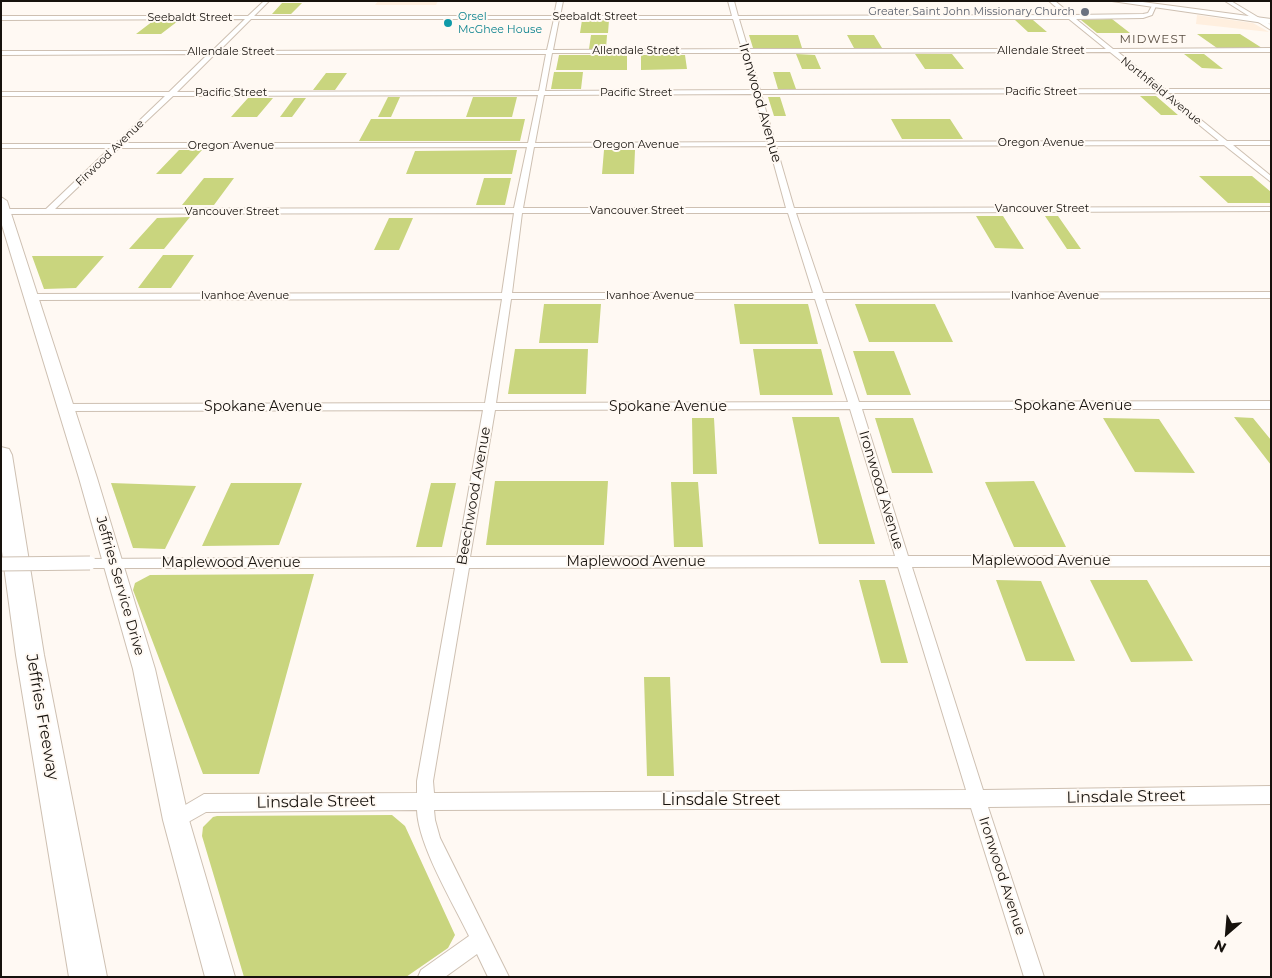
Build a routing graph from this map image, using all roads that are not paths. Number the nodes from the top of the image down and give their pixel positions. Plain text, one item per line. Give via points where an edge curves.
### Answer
1 (267, 1) edge
2 (560, 1) edge
3 (731, 1) edge
4 (1051, 1) edge
5 (1116, 1) edge
6 (1227, 1) edge
7 (1146, 4) edge
8 (557, 17) junction
9 (736, 17) junction
10 (1070, 17) junction
11 (1, 18) edge
12 (251, 18) junction
13 (1260, 20) junction
14 (1271, 22) edge
15 (1271, 28) edge
16 (1271, 50) edge
17 (746, 51) junction
18 (1111, 51) junction
19 (215, 52) junction
20 (550, 52) junction
21 (1, 53) edge
22 (1271, 91) edge
23 (1162, 92) junction
24 (171, 93) junction
25 (541, 93) junction
26 (757, 93) junction
27 (1, 94) edge
28 (1225, 143) junction
29 (1271, 143) edge
30 (772, 144) junction
31 (531, 145) junction
32 (1, 146) edge
33 (118, 146) junction
34 (1271, 180) edge
35 (2, 206) edge
36 (1271, 209) edge
37 (791, 210) junction
38 (518, 211) junction
39 (49, 212) junction
40 (508, 296) junction
41 (820, 296) junction
42 (1271, 296) edge
43 (30, 297) junction
44 (1271, 405) edge
45 (855, 406) junction
46 (66, 407) junction
47 (489, 407) junction
48 (1, 456) edge
49 (1271, 561) edge
50 (903, 562) junction
51 (113, 563) junction
52 (463, 563) junction
53 (1, 564) edge
54 (1271, 795) edge
55 (977, 799) junction
56 (424, 801) junction
57 (176, 820) junction
58 (480, 940) junction
59 (88, 977) edge
60 (220, 977) edge
61 (428, 977) edge
62 (499, 977) edge
63 (1034, 977) edge

1 - 12 street, Firwood Avenue
2 - 8 street, Beechwood Avenue
3 - 9 street, Ironwood Avenue
4 - 10 street, Northfield Avenue
5 - 7 street
6 - 13 street
7 - 10 street, Seebaldt Street via 1150,14 1143,16
7 - 13 street
8 - 9 street, Seebaldt Street
8 - 12 street, Seebaldt Street
8 - 20 street, Beechwood Avenue
9 - 10 street, Seebaldt Street
9 - 17 street, Ironwood Avenue
10 - 18 street, Northfield Avenue
11 - 12 street, Seebaldt Street
12 - 19 street, Firwood Avenue
13 - 14 street
13 - 15 street
16 - 18 street, Allendale Street
17 - 18 street, Allendale Street
17 - 20 street, Allendale Street
17 - 26 street, Ironwood Avenue
18 - 23 street, Northfield Avenue
19 - 20 street, Allendale Street
19 - 21 street, Allendale Street
19 - 24 street, Firwood Avenue
20 - 25 street, Beechwood Avenue
22 - 23 street, Pacific Street
23 - 26 street, Pacific Street
23 - 28 street, Northfield Avenue
24 - 25 street, Pacific Street
24 - 27 street, Pacific Street
24 - 33 street, Firwood Avenue
25 - 26 street, Pacific Street
25 - 31 street, Beechwood Avenue
26 - 30 street, Ironwood Avenue
28 - 29 street, Oregon Avenue
28 - 30 street, Oregon Avenue
28 - 34 street, Northfield Avenue
30 - 31 street, Oregon Avenue
30 - 37 street, Ironwood Avenue
31 - 33 street, Oregon Avenue
31 - 38 street, Beechwood Avenue
32 - 33 street, Oregon Avenue
33 - 39 street, Firwood Avenue
35 - 39 street, Vancouver Street
35 - 43 street, Jeffries Service Drive
36 - 37 street, Vancouver Street
37 - 38 street, Vancouver Street
37 - 41 street, Ironwood Avenue
38 - 39 street, Vancouver Street
38 - 40 street, Beechwood Avenue
40 - 41 street, Ivanhoe Avenue
40 - 43 street, Ivanhoe Avenue
40 - 47 street, Beechwood Avenue
41 - 42 street, Ivanhoe Avenue
41 - 45 street, Ironwood Avenue
43 - 46 street, Jeffries Service Drive
44 - 45 street, Spokane Avenue
45 - 47 street, Spokane Avenue
45 - 50 street, Ironwood Avenue
46 - 47 street, Spokane Avenue
46 - 51 street, Jeffries Service Drive
47 - 52 street, Beechwood Avenue
48 - 59 highway, Jeffries Freeway via 30,655
49 - 50 street, Maplewood Avenue
50 - 52 street, Maplewood Avenue
50 - 55 street, Ironwood Avenue
51 - 52 street, Maplewood Avenue
51 - 53 street, Maplewood Avenue, bridge
51 - 57 street, Jeffries Service Drive via 144,669
52 - 56 street, Beechwood Avenue
54 - 55 street, Linsdale Street
55 - 56 street, Linsdale Street
55 - 63 street, Ironwood Avenue
56 - 57 street, Linsdale Street via 204,804
56 - 58 street, Beechwood Avenue via 432,841
57 - 60 street, Jeffries Service Drive
58 - 61 street
58 - 62 street, Beechwood Avenue

